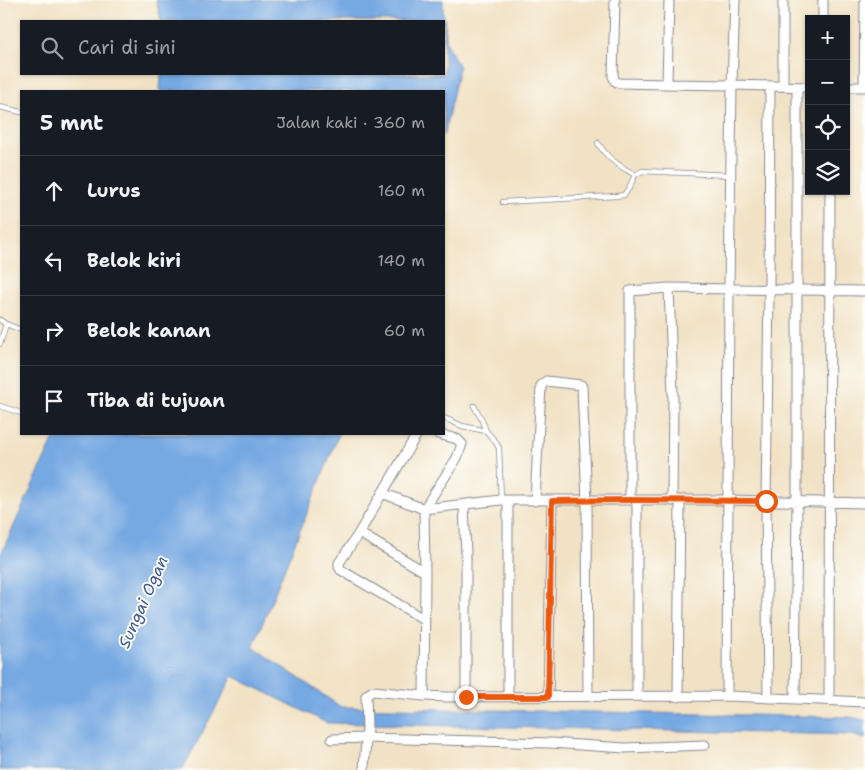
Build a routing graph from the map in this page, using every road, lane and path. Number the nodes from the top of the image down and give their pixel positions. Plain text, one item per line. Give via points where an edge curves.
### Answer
1 (614, 0) edge
2 (668, 0) edge
3 (734, 0) edge
4 (783, 0) edge
5 (822, 0) edge
6 (865, 0) edge
7 (823, 15) edge
8 (667, 84) junction
9 (732, 85) junction
10 (770, 86) junction
11 (783, 86) junction
12 (797, 86) junction
13 (805, 87) edge
14 (850, 87) edge
15 (864, 87) edge
16 (0, 107) edge
17 (20, 112) edge
18 (598, 143) dead end
19 (635, 175) junction
20 (730, 175) junction
21 (830, 195) edge
22 (503, 202) dead end
23 (669, 288) junction
24 (728, 288) junction
25 (770, 290) junction
26 (797, 290) junction
27 (865, 291) edge
28 (829, 292) junction
29 (0, 320) edge
30 (6, 324) junction
31 (20, 330) edge
32 (0, 344) edge
33 (0, 406) edge
34 (474, 406) dead end
35 (20, 413) edge
36 (445, 418) edge
37 (486, 431) junction
38 (416, 435) edge
39 (441, 435) edge
40 (382, 493) junction
41 (634, 500) junction
42 (728, 500) junction
43 (504, 501) junction
44 (535, 501) junction
45 (552, 501) junction
46 (587, 501) junction
47 (676, 501) junction
48 (766, 501) junction
49 (797, 502) junction
50 (829, 504) junction
51 (865, 504) edge
52 (464, 505) junction
53 (424, 509) junction
54 (358, 533) junction
55 (425, 572) junction
56 (425, 620) junction
57 (424, 696) junction
58 (588, 696) junction
59 (637, 696) junction
60 (727, 696) junction
61 (466, 697) junction
62 (508, 697) junction
63 (548, 697) junction
64 (678, 697) junction
65 (768, 698) junction
66 (795, 699) junction
67 (829, 700) junction
68 (865, 702) edge
69 (366, 733) junction
70 (332, 738) dead end
71 (705, 745) dead end
72 (364, 770) edge

1 - 8 street via 616,81
2 - 8 street
3 - 9 street
4 - 11 street
5 - 7 street
6 - 15 street
8 - 9 street
9 - 10 street
9 - 20 street
10 - 11 street
10 - 25 street
11 - 12 street
12 - 13 street
12 - 26 street
14 - 15 street
16 - 17 lane
18 - 19 lane via 609,159
19 - 20 lane via 642,171
19 - 22 lane via 624,195
20 - 24 street
21 - 28 street
23 - 24 street
23 - 41 street via 632,290 630,293
23 - 47 street
24 - 25 street
24 - 42 street
25 - 26 street
25 - 48 street
26 - 28 street
26 - 49 street
27 - 28 street
28 - 50 street
29 - 30 lane
30 - 31 lane
30 - 32 lane
33 - 35 lane
34 - 37 lane
36 - 37 lane
37 - 43 lane via 499,448
38 - 40 street
39 - 53 street via 462,444 457,458
40 - 53 street
40 - 54 street
41 - 46 street
41 - 47 street
41 - 59 street
42 - 47 street
42 - 48 street
42 - 60 street
43 - 44 street
43 - 52 street
43 - 62 street
44 - 45 street
44 - 46 street via 541,386 546,381 580,384 582,387
45 - 46 street
45 - 63 street
46 - 58 street
47 - 64 street
48 - 49 street
48 - 65 street
49 - 50 street
49 - 66 street
50 - 51 street
50 - 67 street
52 - 53 street
52 - 61 street
53 - 55 street
54 - 55 street
54 - 56 street via 339,563 341,570
55 - 56 street
56 - 57 street
57 - 61 street
57 - 69 street via 372,691 366,696
58 - 59 street
58 - 63 street
59 - 64 street
60 - 64 street
60 - 65 street
61 - 62 street
62 - 63 street
65 - 66 street
66 - 67 street
67 - 68 street
69 - 70 street
69 - 71 street via 625,748
69 - 72 street

